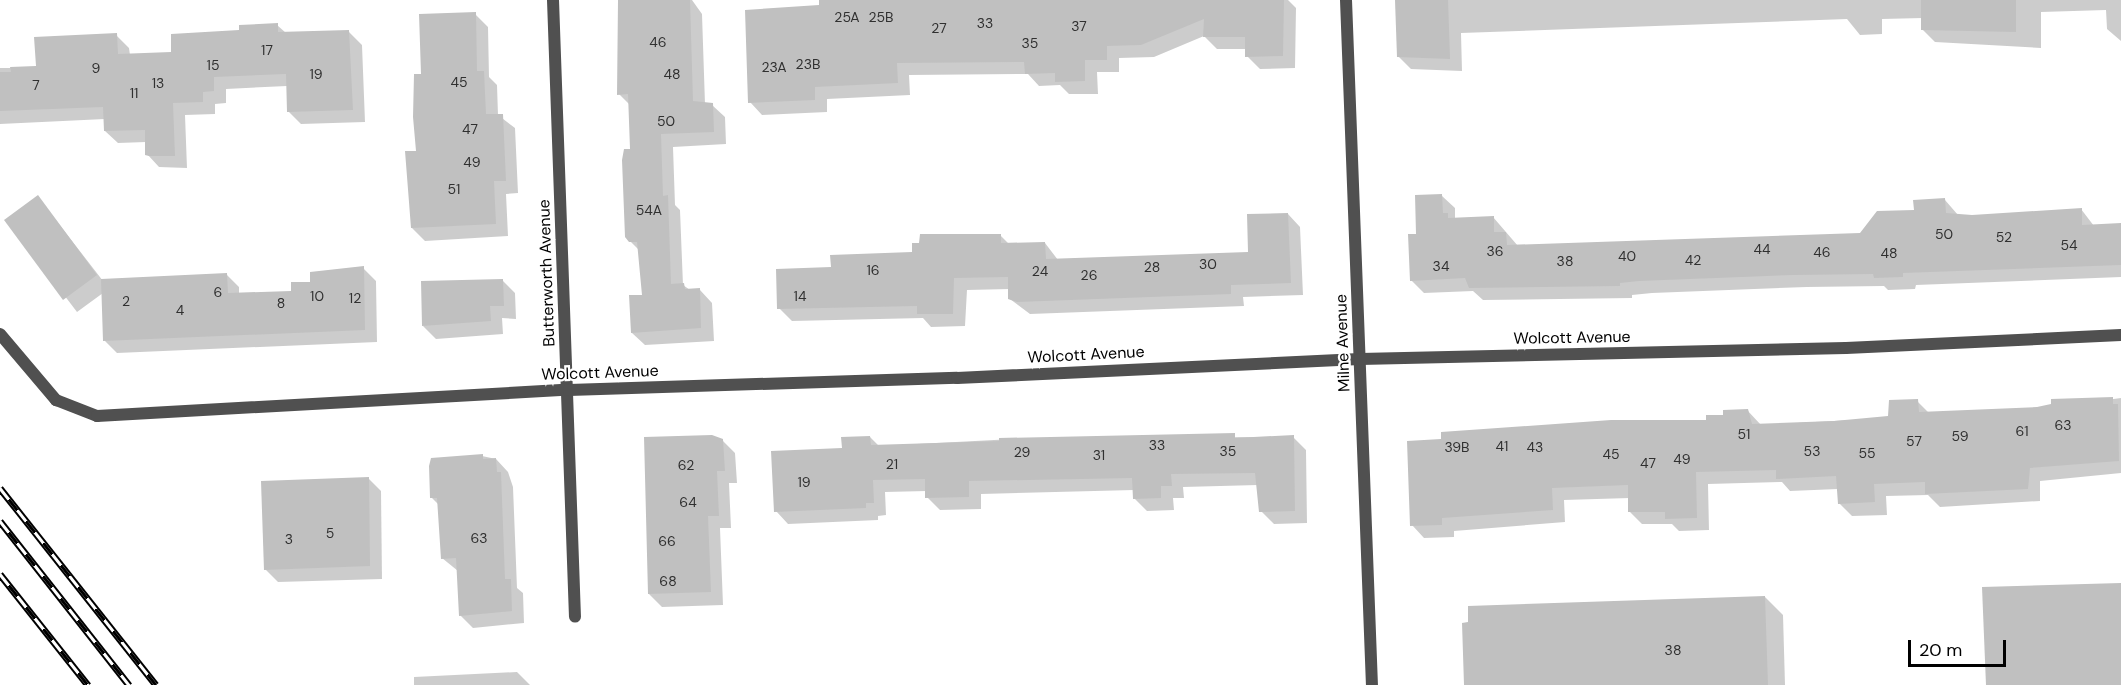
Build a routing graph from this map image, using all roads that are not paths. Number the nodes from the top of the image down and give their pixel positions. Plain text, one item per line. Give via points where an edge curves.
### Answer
1 (554, 0) edge
2 (1346, 0) edge
3 (0, 334) edge
4 (2121, 335) edge
5 (1360, 359) junction
6 (569, 390) junction
7 (575, 616) dead end
8 (1372, 685) edge

1 - 6 street, Butterworth Avenue
2 - 5 street, Milne Avenue
3 - 6 street, Wolcott Avenue via 56,400 97,416
4 - 5 street, Wolcott Avenue via 1846,348
5 - 6 street, Wolcott Avenue via 957,378
5 - 8 street, Milne Avenue
6 - 7 street, Butterworth Avenue

